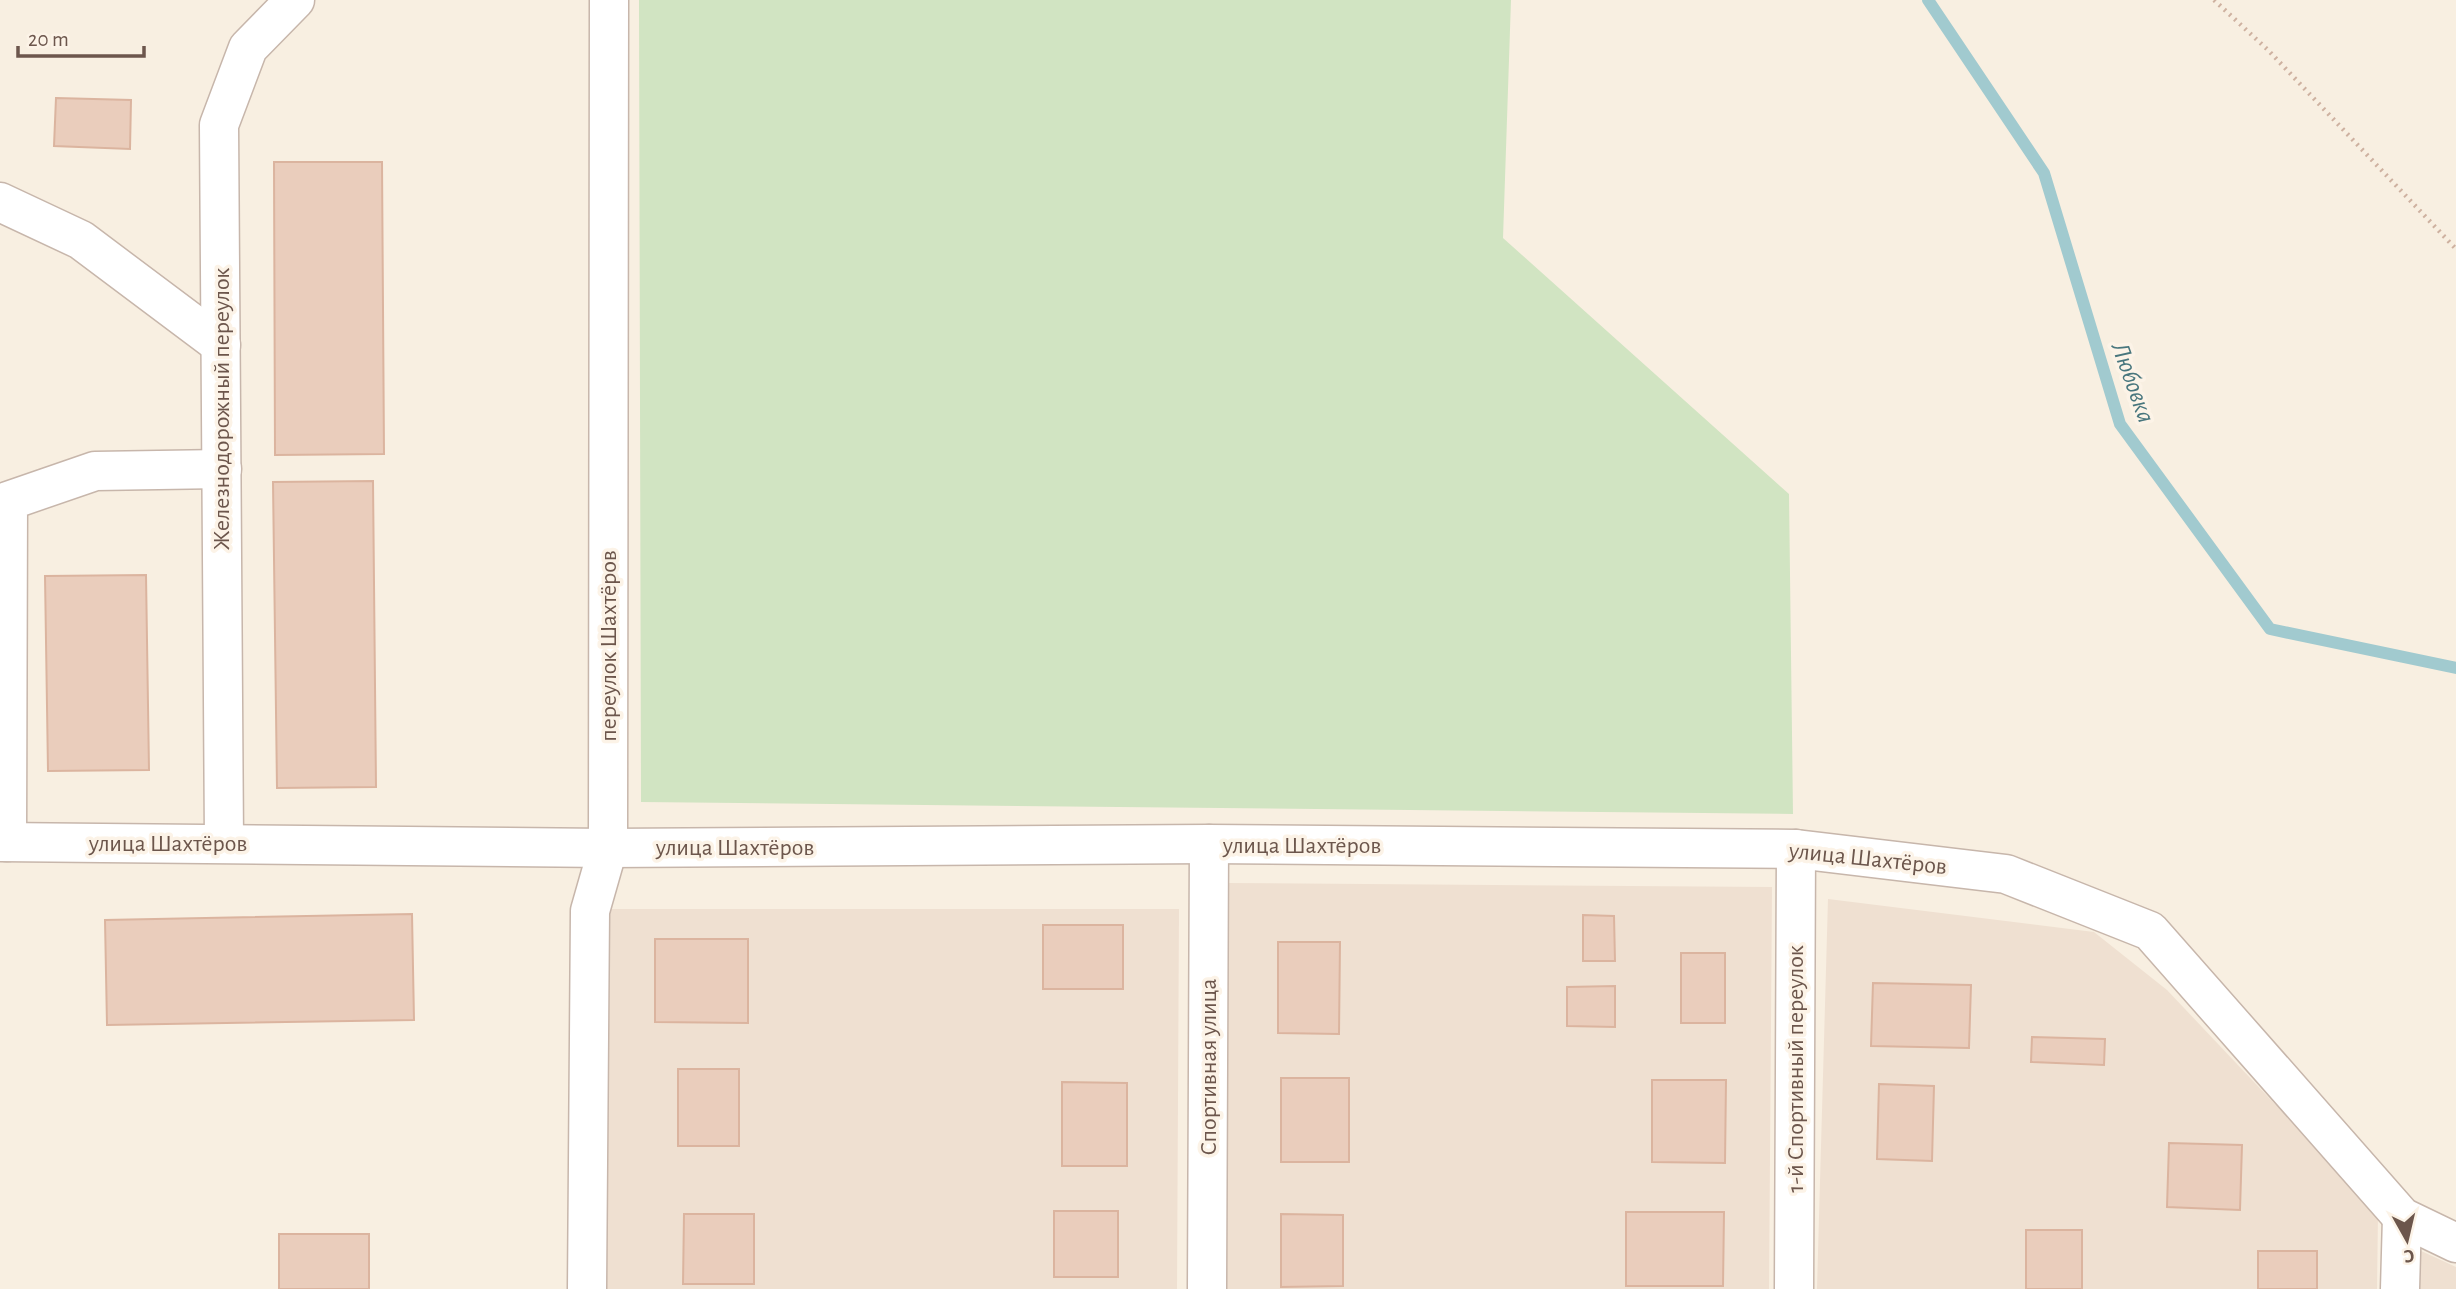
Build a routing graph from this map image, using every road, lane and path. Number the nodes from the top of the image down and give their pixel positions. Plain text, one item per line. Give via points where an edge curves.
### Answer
1 (295, 0) edge
2 (609, 0) edge
3 (2214, 0) edge
4 (0, 202) edge
5 (2456, 249) edge
6 (221, 345) junction
7 (222, 470) junction
8 (3, 842) edge
9 (224, 843) junction
10 (1209, 844) junction
11 (608, 848) junction
12 (1796, 849) junction
13 (2402, 1217) junction
14 (2456, 1242) edge
15 (587, 1289) edge
16 (1207, 1289) edge
17 (1794, 1289) edge
18 (2400, 1289) edge

1 - 6 street, Железнодорожный переулок via 248,48 219,125
2 - 11 street, переулок Шахтёров
3 - 5 path via 2268,50
4 - 6 street via 81,240
6 - 7 street, Железнодорожный переулок
7 - 8 street via 95,471 8,501
7 - 9 street, Железнодорожный переулок
8 - 9 street, улица Шахтёров
9 - 11 street, улица Шахтёров
10 - 11 street, улица Шахтёров
10 - 12 street, улица Шахтёров
10 - 16 street, Спортивная улица
11 - 15 street, переулок Шахтёров via 590,911
12 - 13 street, улица Шахтёров via 2006,874 2150,931
12 - 17 street, 1-й Спортивный переулок
13 - 14 street, улица Шахтёров
13 - 18 street

